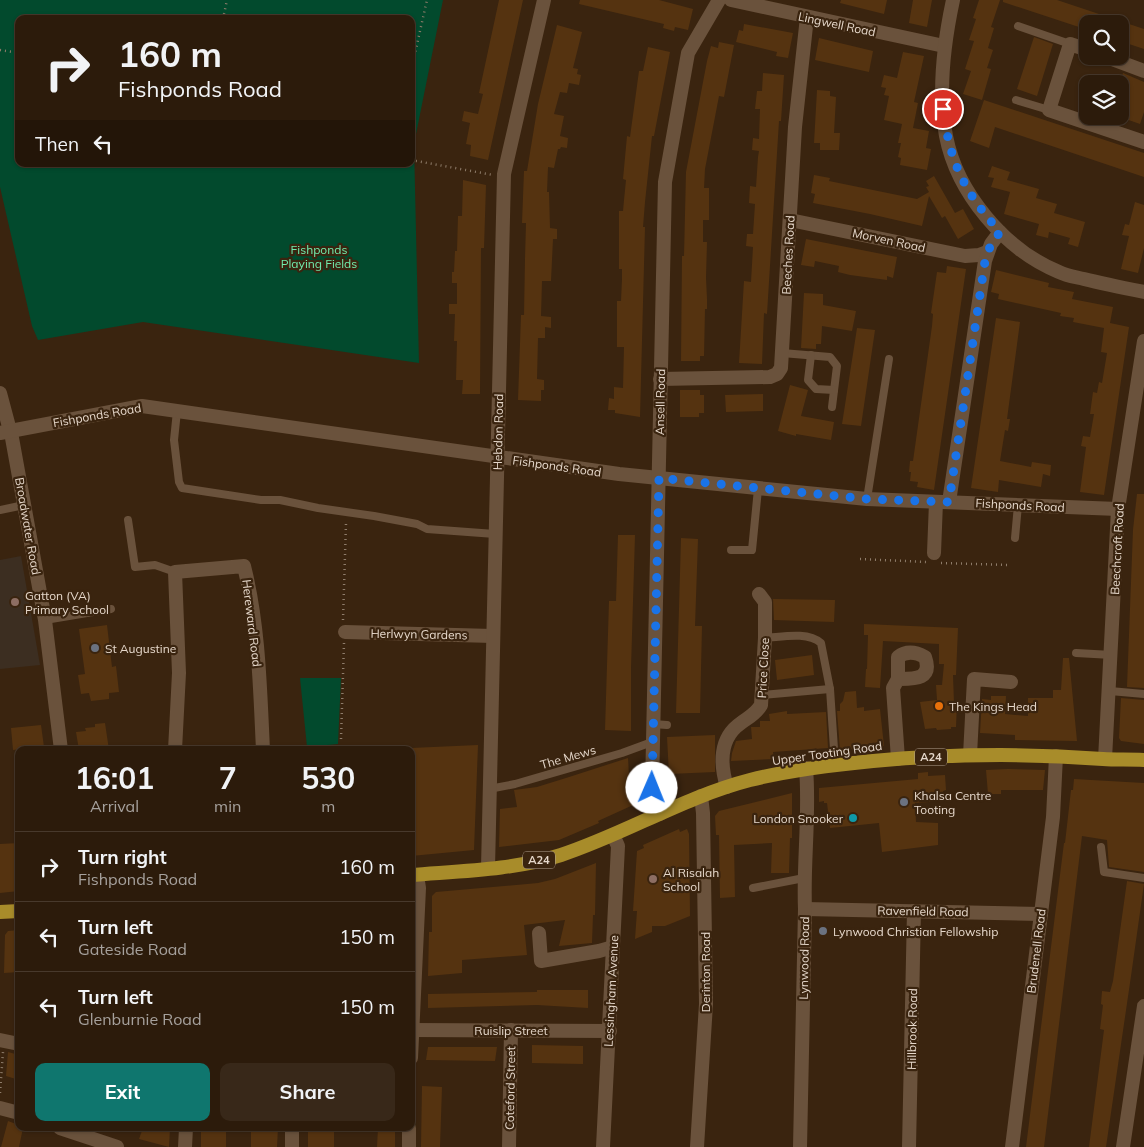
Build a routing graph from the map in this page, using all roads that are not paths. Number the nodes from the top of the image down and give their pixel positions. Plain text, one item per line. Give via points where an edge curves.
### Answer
1 (544, 0) edge
2 (719, 0) edge
3 (731, 0) edge
4 (953, 0) edge
5 (807, 17) junction
6 (1018, 26) dead end
7 (1070, 44) junction
8 (944, 46) junction
9 (1079, 47) edge
10 (1128, 65) edge
11 (1144, 71) edge
12 (1016, 100) dead end
13 (1049, 110) junction
14 (1144, 142) edge
15 (790, 220) junction
16 (1000, 232) junction
17 (987, 252) junction
18 (1144, 292) edge
19 (1144, 340) edge
20 (782, 353) junction
21 (812, 355) junction
22 (889, 359) dead end
23 (660, 379) junction
24 (834, 390) junction
25 (0, 393) edge
26 (832, 406) dead end
27 (177, 411) junction
28 (5, 432) edge
29 (497, 458) junction
30 (659, 478) junction
31 (758, 489) junction
32 (867, 499) junction
33 (942, 502) junction
34 (24, 505) junction
35 (1018, 505) junction
36 (1118, 509) junction
37 (0, 510) edge
38 (128, 520) dead end
39 (495, 534) junction
40 (1015, 538) dead end
41 (731, 550) dead end
42 (934, 553) dead end
43 (175, 572) junction
44 (759, 594) dead end
45 (111, 609) dead end
46 (45, 620) junction
47 (345, 632) dead end
48 (493, 636) junction
49 (765, 638) junction
50 (1076, 653) dead end
51 (1112, 655) junction
52 (898, 678) dead end
53 (1011, 682) dead end
54 (830, 689) junction
55 (1110, 692) junction
56 (1144, 694) edge
57 (762, 695) junction
58 (652, 742) junction
59 (60, 746) edge
60 (174, 746) edge
61 (263, 746) edge
62 (970, 755) junction
63 (1056, 756) junction
64 (898, 759) junction
65 (1106, 759) junction
66 (1144, 760) edge
67 (835, 764) junction
68 (806, 768) junction
69 (727, 787) junction
70 (489, 789) junction
71 (701, 796) junction
72 (660, 814) junction
73 (614, 835) junction
74 (1101, 847) dead end
75 (488, 868) junction
76 (415, 875) edge
77 (804, 878) junction
78 (1144, 878) edge
79 (415, 886) edge
80 (753, 888) dead end
81 (805, 909) junction
82 (15, 911) edge
83 (914, 911) junction
84 (0, 912) edge
85 (1040, 914) junction
86 (539, 933) dead end
87 (613, 946) junction
88 (415, 975) edge
89 (1144, 1006) edge
90 (415, 1030) edge
91 (511, 1030) junction
92 (610, 1031) junction
93 (2, 1041) edge
94 (15, 1043) edge
95 (0, 1108) edge
96 (15, 1112) edge
97 (67, 1131) edge
98 (186, 1131) edge
99 (292, 1131) edge
100 (409, 1131) edge
101 (102, 1145) edge
102 (117, 1147) edge
103 (185, 1147) edge
104 (292, 1147) edge
105 (409, 1147) edge
106 (509, 1147) edge
107 (603, 1147) edge
108 (697, 1147) edge
109 (800, 1147) edge
110 (909, 1147) edge
111 (1012, 1147) edge
112 (1123, 1147) edge

1 - 29 street, Hebdon Road via 504,174
2 - 23 street, Ansell Road via 688,53 665,182
3 - 5 street, Lingwell Road
4 - 8 street
5 - 8 street, Lingwell Road
5 - 15 street, Beeches Road via 795,127
6 - 7 lane
7 - 9 street
7 - 13 street
8 - 16 street via 943,109 953,160 971,198
10 - 11 street
12 - 13 lane
13 - 14 street
15 - 17 street, Morven Road via 956,254 972,256
15 - 20 street, Beeches Road
16 - 17 street
16 - 18 street via 1038,263 1060,273
17 - 33 street
19 - 36 street, Beechcroft Road
20 - 21 lane
20 - 23 street, Beeches Road via 781,368 775,376
21 - 24 lane via 830,357 838,366
21 - 24 lane via 808,380 816,388
22 - 32 lane
23 - 30 street, Ansell Road
24 - 26 lane
25 - 28 street, Broadwater Road
27 - 28 street, Fishponds Road via 142,406
27 - 29 street, Fishponds Road
27 - 39 lane via 174,440 182,488 280,500 417,524 427,529
28 - 34 street, Broadwater Road
29 - 30 street, Fishponds Road
29 - 39 street, Hebdon Road
30 - 31 street, Fishponds Road
30 - 58 street, Ansell Road via 660,724
31 - 32 street, Fishponds Road
31 - 41 lane via 752,550
32 - 33 street, Fishponds Road
33 - 35 street, Fishponds Road
33 - 42 street
34 - 37 lane
34 - 46 street, Broadwater Road
35 - 36 street, Fishponds Road
35 - 40 lane
36 - 51 street, Beechcroft Road
38 - 43 lane via 134,567 155,565
39 - 48 street, Hebdon Road
43 - 60 street via 179,673
43 - 61 street, Hereward Road via 244,566 258,659
44 - 49 street, Price Close via 765,602
45 - 46 lane
46 - 59 street, Broadwater Road
47 - 48 street, Herlwyn Gardens
48 - 70 street, Hebdon Road
49 - 54 lane via 803,636 816,639 824,649
49 - 57 street, Price Close
50 - 51 lane
51 - 55 street, Beechcroft Road
52 - 64 street via 893,688
53 - 62 street via 974,679
54 - 57 lane
54 - 67 lane
55 - 56 lane
55 - 65 street, Beechcroft Road
57 - 69 street, Price Close via 757,712 726,737 723,759
58 - 70 lane, The Mews
58 - 72 street, Ansell Road via 652,794
62 - 63 highway, Upper Tooting Road / A24
62 - 64 highway, Upper Tooting Road / A24
63 - 65 highway, Upper Tooting Road / A24
63 - 85 street, Brudenell Road
64 - 67 highway, Upper Tooting Road / A24
65 - 66 highway, Upper Tooting Road / A24
67 - 68 highway, Upper Tooting Road / A24
68 - 69 highway, Upper Tooting Road / A24
68 - 77 street, Lynwood Road
69 - 71 highway, Upper Tooting Road / A24
70 - 75 street, Hebdon Road
71 - 72 highway, Upper Tooting Road / A24
71 - 108 street, Derinton Road via 706,1004
72 - 73 highway, Upper Tooting Road / A24
73 - 75 highway, Upper Tooting Road / A24 via 551,858
73 - 87 street, Lessingham Avenue via 618,846
74 - 78 lane via 1104,872
75 - 76 highway, Upper Tooting Road / A24
77 - 80 lane
77 - 81 street, Lynwood Road
79 - 88 street via 418,920
81 - 83 street, Ravenfield Road
81 - 109 street, Lynwood Road
82 - 84 highway
83 - 85 street, Ravenfield Road
83 - 110 street, Hillbrook Road
85 - 111 street, Brudenell Road
86 - 87 street via 541,961 599,952
87 - 92 street, Lessingham Avenue
89 - 112 street
90 - 91 street, Ruislip Street
91 - 92 street, Ruislip Street
91 - 106 street, Coteford Street
92 - 107 street, Lessingham Avenue
93 - 94 street
95 - 96 street
97 - 101 street
98 - 103 street
99 - 104 street
100 - 105 street
101 - 102 street

